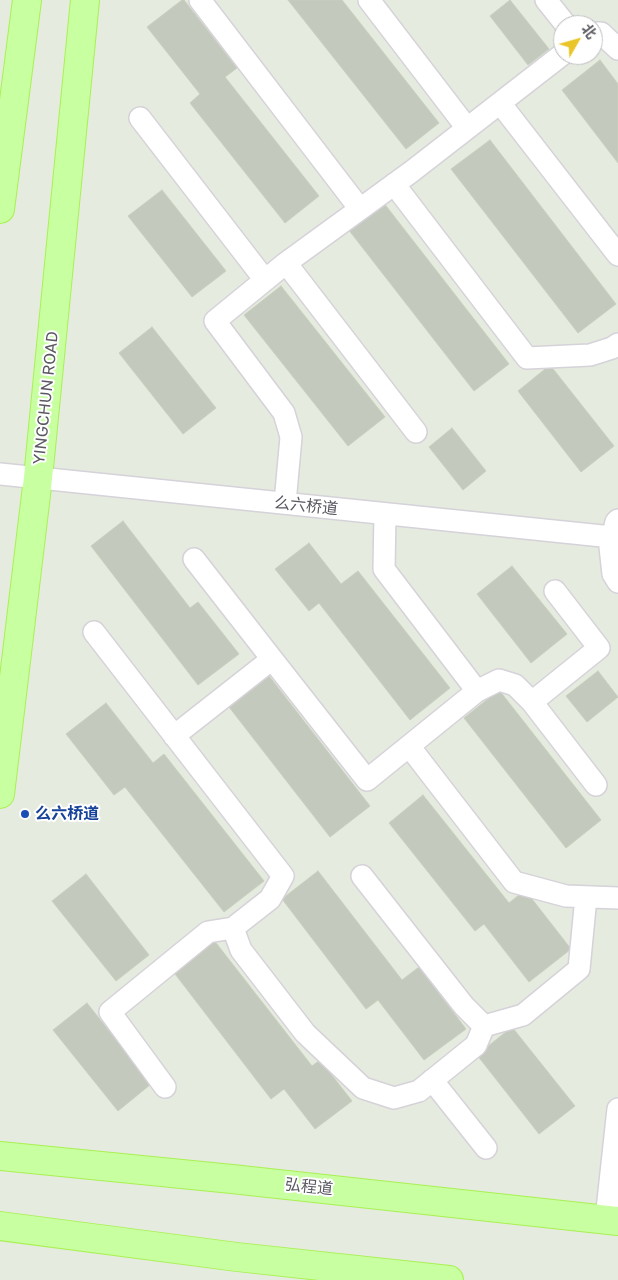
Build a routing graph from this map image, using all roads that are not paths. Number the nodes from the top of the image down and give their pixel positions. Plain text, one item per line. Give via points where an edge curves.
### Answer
1 (65, 0) edge
2 (85, 0) edge
3 (200, 0) edge
4 (369, 0) edge
5 (546, 0) edge
6 (24, 7) edge
7 (558, 15) edge
8 (82, 31) junction
9 (603, 35) edge
10 (618, 49) edge
11 (553, 62) edge
12 (500, 103) junction
13 (140, 118) dead end
14 (467, 128) junction
15 (394, 184) junction
16 (0, 209) edge
17 (360, 209) junction
18 (618, 255) edge
19 (286, 263) junction
20 (265, 280) junction
21 (618, 344) edge
22 (416, 432) dead end
23 (0, 474) edge
24 (38, 478) junction
25 (285, 503) junction
26 (385, 514) junction
27 (615, 528) edge
28 (194, 559) dead end
29 (618, 582) edge
30 (555, 591) dead end
31 (94, 632) dead end
32 (272, 659) junction
33 (477, 691) junction
34 (532, 702) junction
35 (174, 736) junction
36 (409, 746) junction
37 (596, 785) dead end
38 (0, 794) edge
39 (362, 876) dead end
40 (586, 897) junction
41 (618, 898) edge
42 (233, 928) junction
43 (484, 1026) junction
44 (432, 1080) junction
45 (165, 1087) dead end
46 (618, 1109) edge
47 (0, 1145) edge
48 (486, 1148) dead end
49 (0, 1156) edge
50 (40, 1160) junction
51 (0, 1213) edge
52 (612, 1220) edge
53 (0, 1226) edge
54 (37, 1231) junction
55 (449, 1280) edge

1 - 8 main road via 75,11
2 - 8 main road, YINGCHUN ROAD
3 - 17 street
4 - 14 street
5 - 7 street
6 - 16 main road
8 - 24 main road, YINGCHUN ROAD
9 - 10 street
11 - 12 street
12 - 14 street
12 - 18 street
13 - 20 street
14 - 15 street
15 - 17 street
15 - 21 street via 527,358 590,355
17 - 19 street
19 - 20 street
19 - 22 street
20 - 25 street via 215,321 284,413 291,437
23 - 24 street, 么六桥道
24 - 25 street, 么六桥道
24 - 38 main road, YINGCHUN ROAD
25 - 26 street, 么六桥道
26 - 27 street, 么六桥道
26 - 33 street via 384,569
27 - 29 street via 610,547 613,574
28 - 32 street
30 - 34 street via 599,648
31 - 35 street
32 - 35 street
32 - 36 street via 367,780
33 - 34 street via 499,680 515,686
33 - 36 street
34 - 37 street
35 - 42 street via 283,876 270,899
36 - 40 street via 514,882 566,896
39 - 43 street via 464,1006
40 - 41 street
40 - 43 street via 579,969 523,1016
42 - 44 street via 240,950 305,1033 364,1088 394,1098 419,1091
42 - 45 street via 208,932 110,1012
43 - 44 street via 476,1046
44 - 48 street
46 - 52 street
47 - 50 main road
49 - 50 main road, 弘程道
50 - 52 main road, 弘程道
51 - 54 main road
53 - 54 main road
54 - 55 main road

